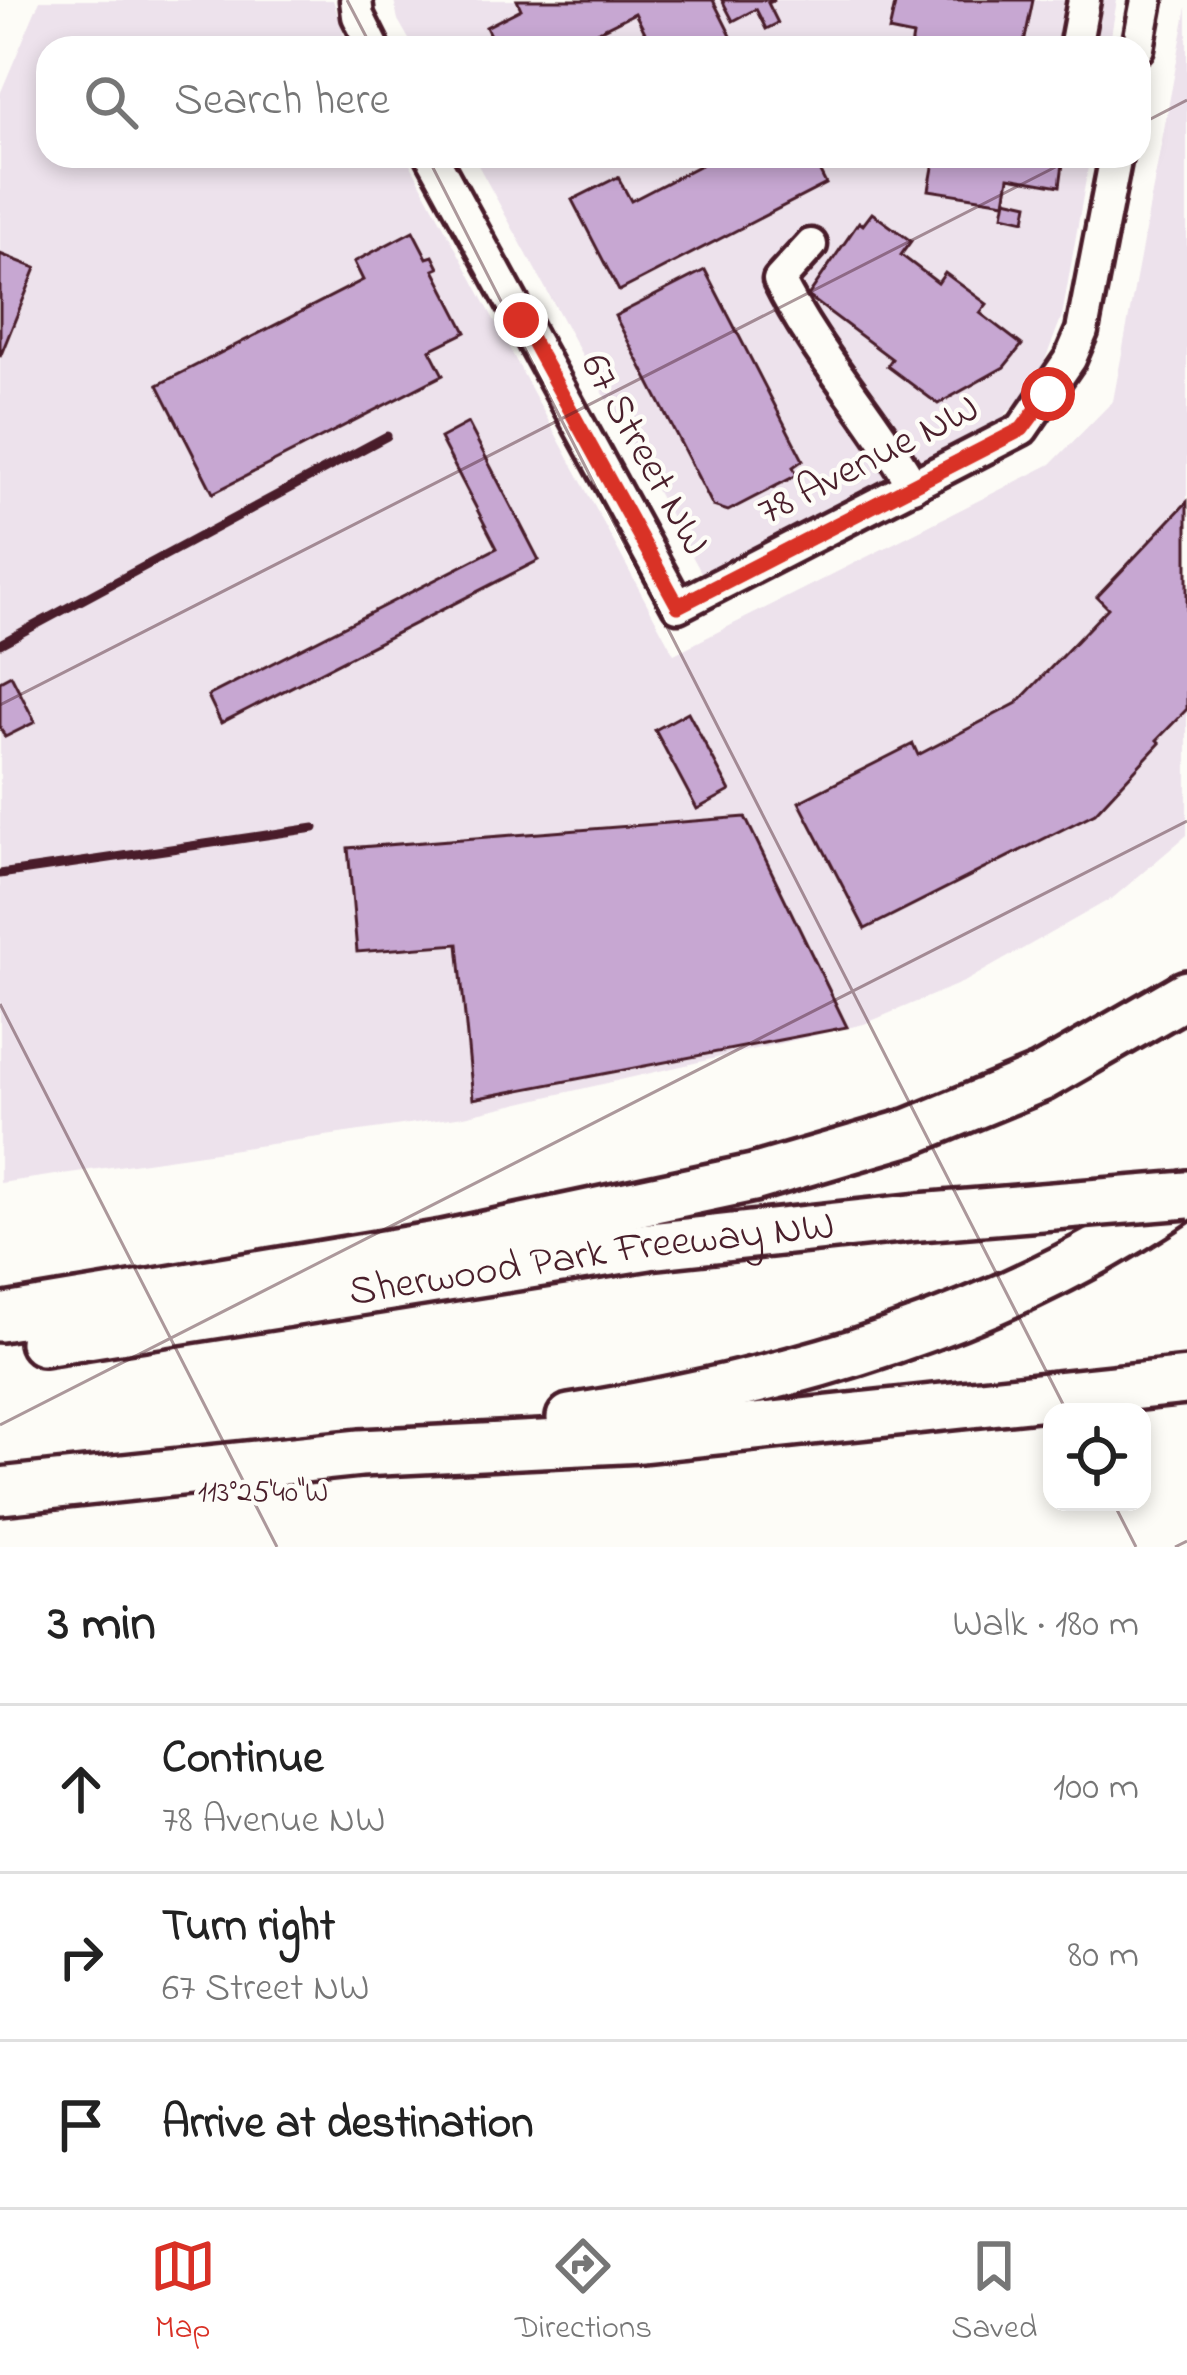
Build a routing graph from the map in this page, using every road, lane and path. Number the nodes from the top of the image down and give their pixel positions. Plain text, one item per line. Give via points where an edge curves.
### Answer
1 (1084, 0) edge
2 (1147, 0) edge
3 (357, 8) edge
4 (369, 36) edge
5 (1077, 36) edge
6 (1140, 36) edge
7 (439, 168) edge
8 (1114, 168) edge
9 (811, 245) dead end
10 (913, 486) junction
11 (678, 606) joint
12 (1187, 994) edge
13 (1187, 1194) edge
14 (0, 1318) edge
15 (0, 1349) edge
16 (1187, 1381) edge
17 (360, 1453) junction
18 (0, 1491) edge

1 - 5 street
2 - 6 street
3 - 4 street
7 - 11 street, 67 Street NW
8 - 10 street, 78 Avenue NW via 1070,359 1022,429
9 - 10 street via 779,280
10 - 11 street, 78 Avenue NW
12 - 14 highway via 1041,1078 910,1132 753,1178 442,1244
13 - 15 highway, Sherwood Park Freeway NW, bridge via 650,1246
13 - 17 highway via 1123,1239 1006,1298 886,1341 645,1406
16 - 17 highway via 642,1439
17 - 18 highway

